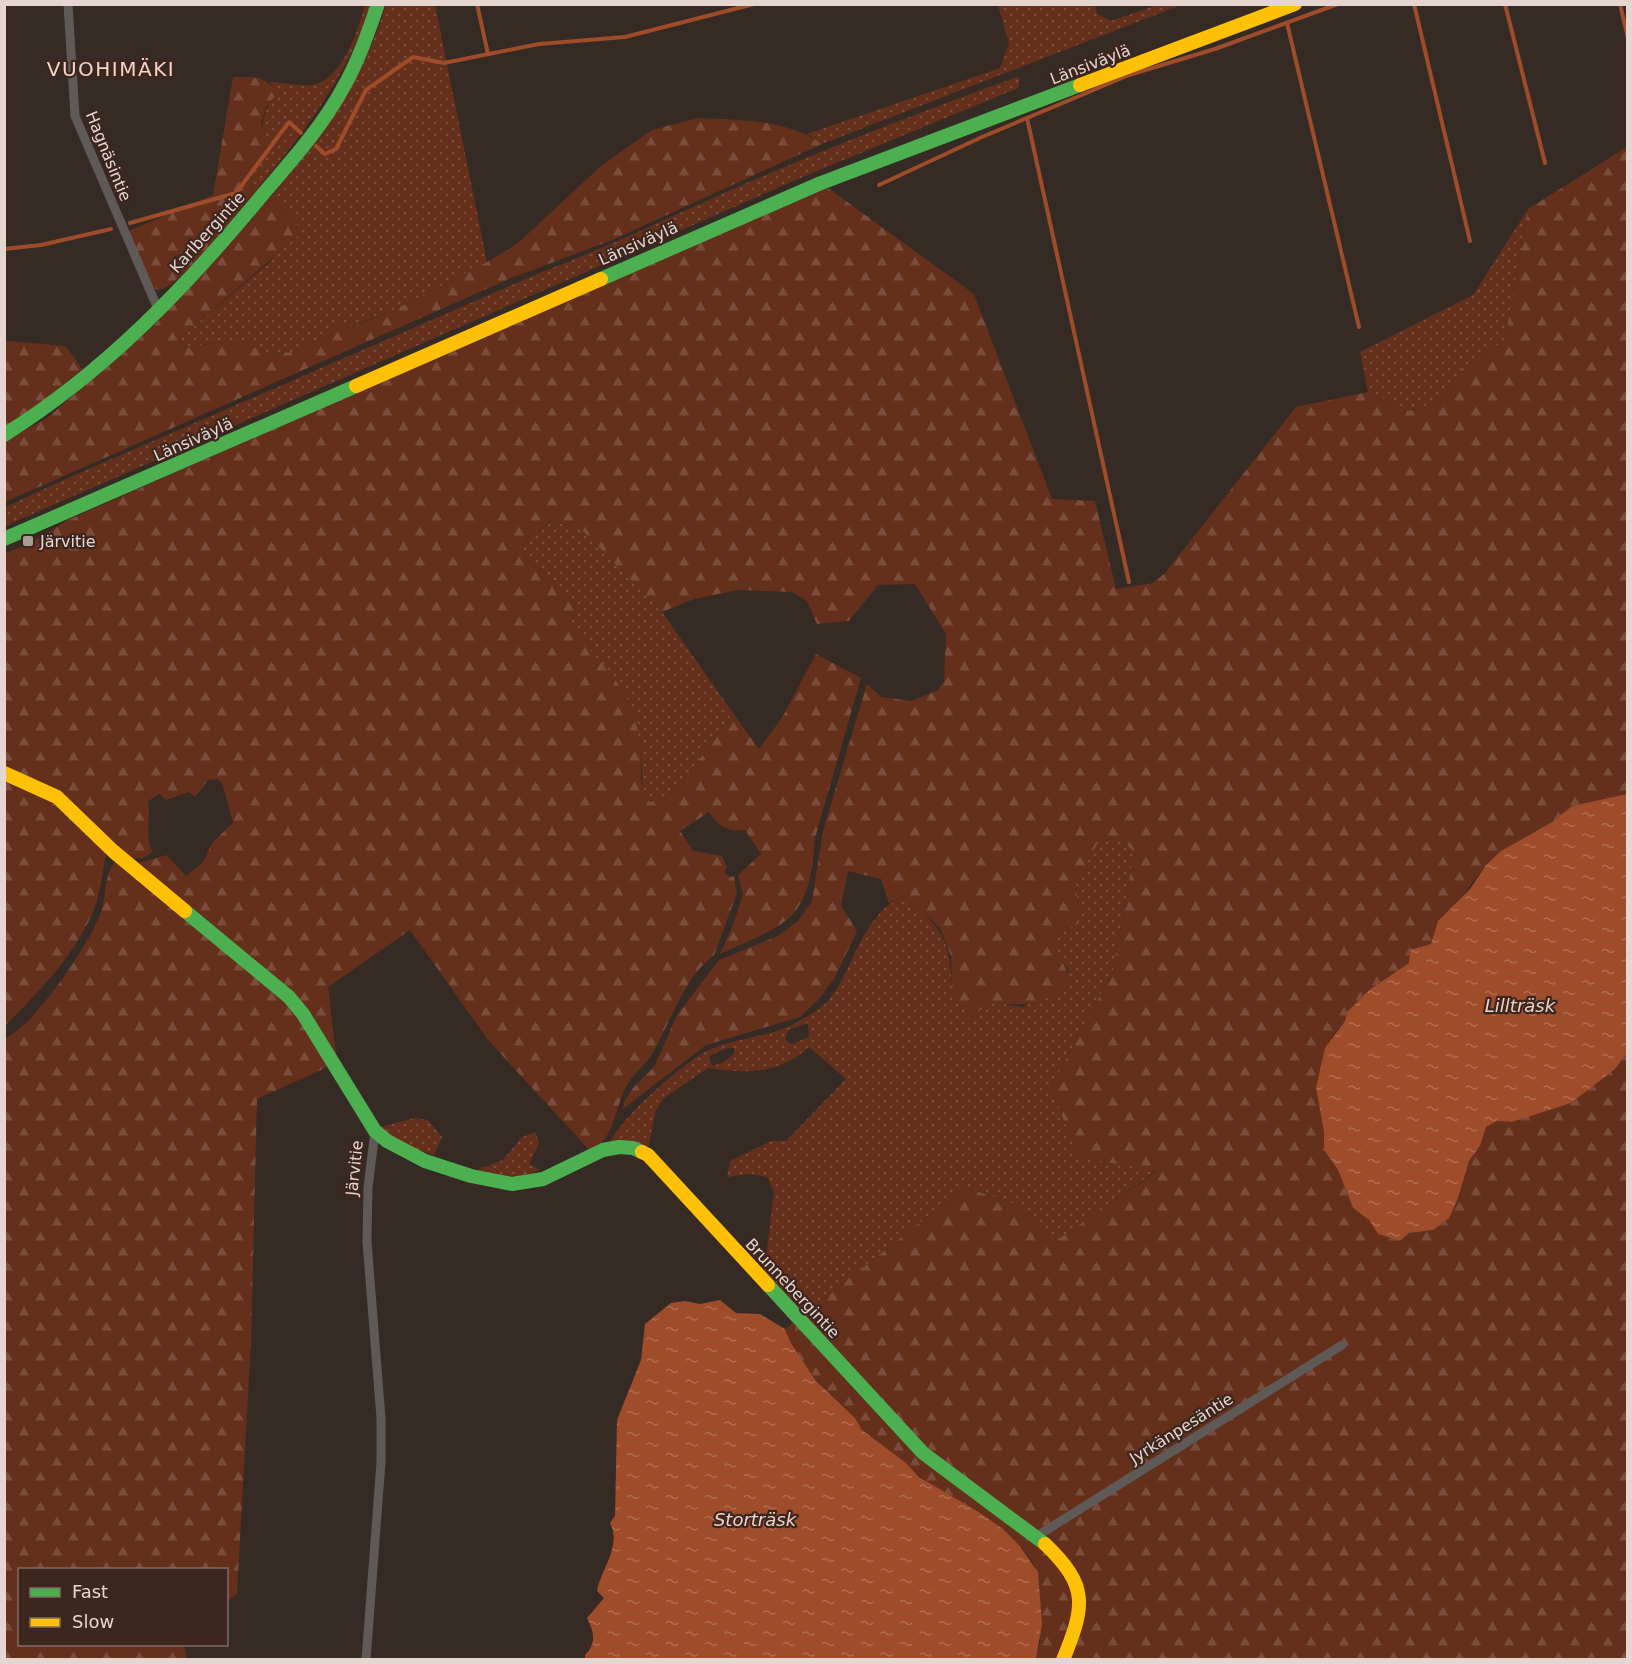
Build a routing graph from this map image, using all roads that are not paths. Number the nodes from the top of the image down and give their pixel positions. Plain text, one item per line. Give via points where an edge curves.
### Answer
1 (68, 4) edge
2 (378, 4) edge
3 (1295, 4) edge
4 (158, 309) junction
5 (4, 435) edge
6 (4, 539) edge
7 (4, 773) edge
8 (375, 1131) junction
9 (1342, 1345) dead end
10 (1037, 1536) junction
11 (366, 1659) edge
12 (1063, 1659) edge

1 - 4 street, Hagnäsintie via 75,116
2 - 4 street, Karlbergintie via 343,89 316,130 225,240
3 - 6 street, Länsiväylä via 810,187
4 - 5 street, Karlbergintie via 90,375
7 - 8 street, Järvitie via 57,797 113,851 289,997
8 - 10 street, Brunnebergintie via 383,1140 410,1154 507,1185 550,1178 603,1150 630,1146 641,1149 923,1452
8 - 11 street, Järvitie via 367,1242 381,1462
9 - 10 street, Jyrkänpesäntie
10 - 12 street, Brunnebergintie via 1068,1566 1078,1587 1078,1624

